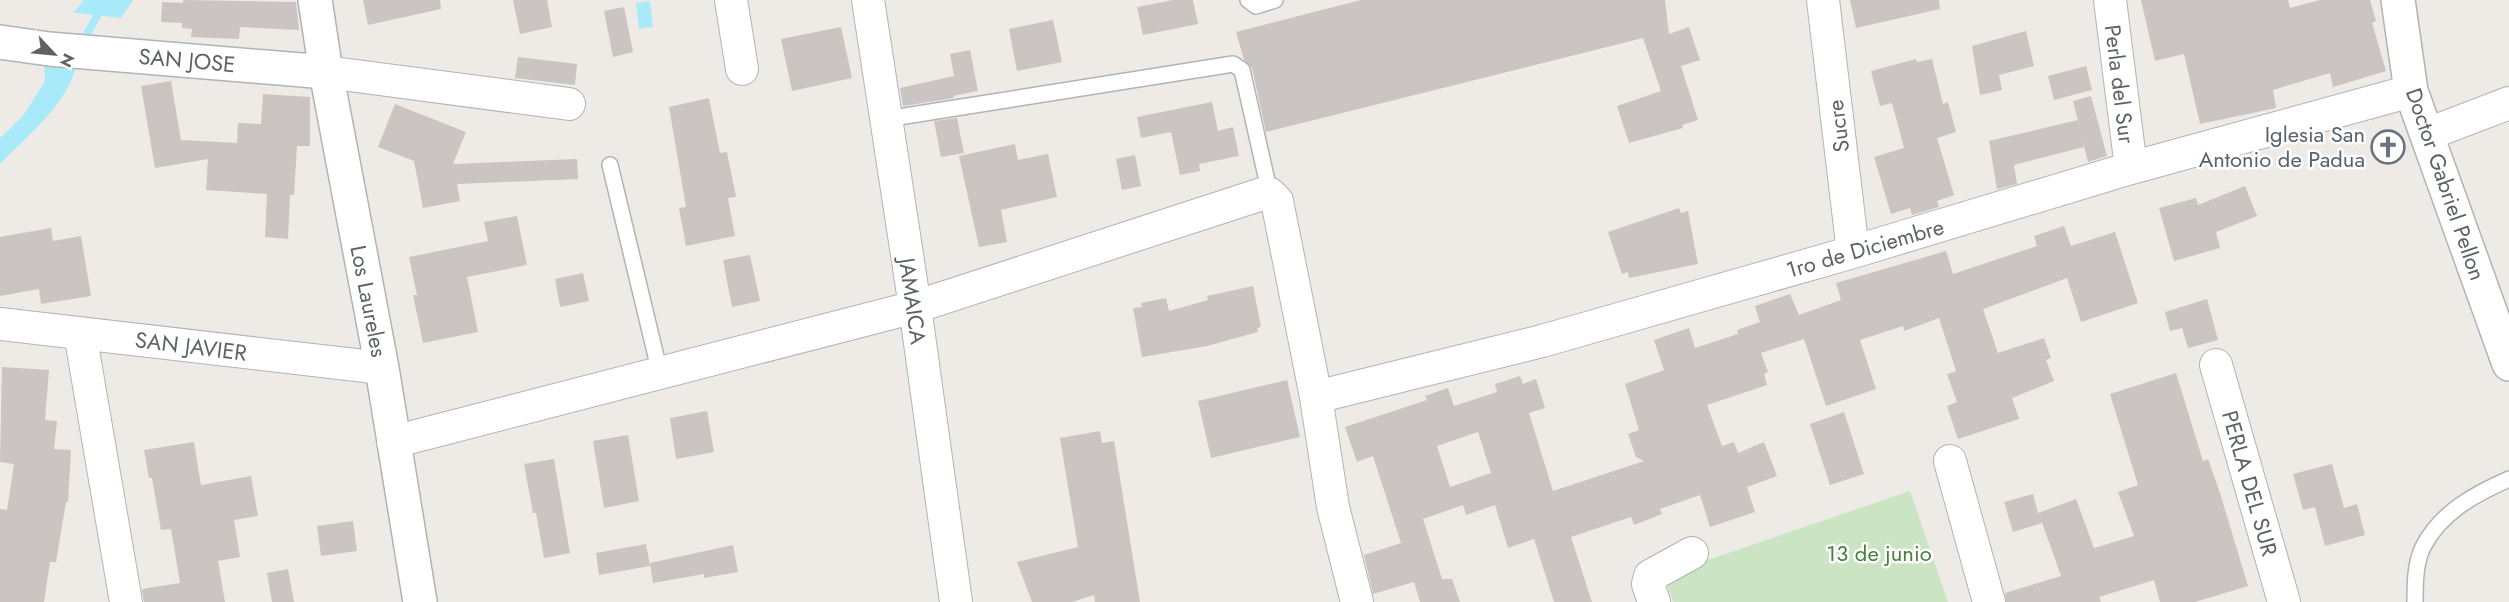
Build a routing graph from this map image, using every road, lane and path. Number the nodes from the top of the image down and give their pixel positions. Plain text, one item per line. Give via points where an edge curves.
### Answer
1 (315, 0) edge
2 (731, 0) edge
3 (868, 0) edge
4 (1248, 0) edge
5 (1275, 0) edge
6 (1823, 0) edge
7 (2110, 0) edge
8 (2397, 0) edge
9 (0, 42) edge
10 (742, 69) dead end
11 (326, 72) junction
12 (2411, 91) junction
13 (2509, 103) edge
14 (569, 104) dead end
15 (886, 119) junction
16 (2427, 134) junction
17 (610, 165) dead end
18 (2131, 168) junction
19 (1270, 194) junction
20 (1853, 252) junction
21 (915, 307) junction
22 (0, 324) edge
23 (80, 333) junction
24 (2509, 364) edge
25 (2216, 365) dead end
26 (382, 368) junction
27 (660, 373) junction
28 (1316, 397) junction
29 (393, 442) junction
30 (1950, 461) dead end
31 (2509, 479) edge
32 (1692, 554) dead end
33 (1651, 593) edge
34 (126, 602) edge
35 (420, 602) edge
36 (956, 602) edge
37 (1357, 602) edge
38 (1989, 602) edge
39 (2284, 602) edge
40 (2415, 602) edge

1 - 11 street, Los Laureles
2 - 10 street
3 - 15 street, JAMAICA
4 - 5 lane via 1256,6
6 - 20 street, Sucre
7 - 18 street, Perla del Sur
8 - 12 street, Doctor Gabriel Pellon
9 - 11 street, SAN JOSE
11 - 14 street
11 - 26 street, Los Laureles
12 - 16 street, Doctor Gabriel Pellon
12 - 18 street, 1ro de Diciembre
13 - 16 street
15 - 19 lane via 1233,64 1242,70
15 - 21 street, JAMAICA
16 - 24 street, Doctor Gabriel Pellon
17 - 27 lane
18 - 20 street, 1ro de Diciembre
19 - 21 street
19 - 28 street via 1277,201
20 - 28 street, 1ro de Diciembre via 1542,341
21 - 27 street
21 - 36 street, JAMAICA
22 - 23 street, SAN JAVIER
23 - 26 street, SAN JAVIER
23 - 34 street
25 - 39 street, PERLA DEL SUR
26 - 29 street, Los Laureles
27 - 29 street
28 - 37 street via 1333,507
29 - 35 street, Los Laureles
30 - 38 street
31 - 40 lane via 2481,491 2448,513 2423,548
32 - 33 street via 1653,572

